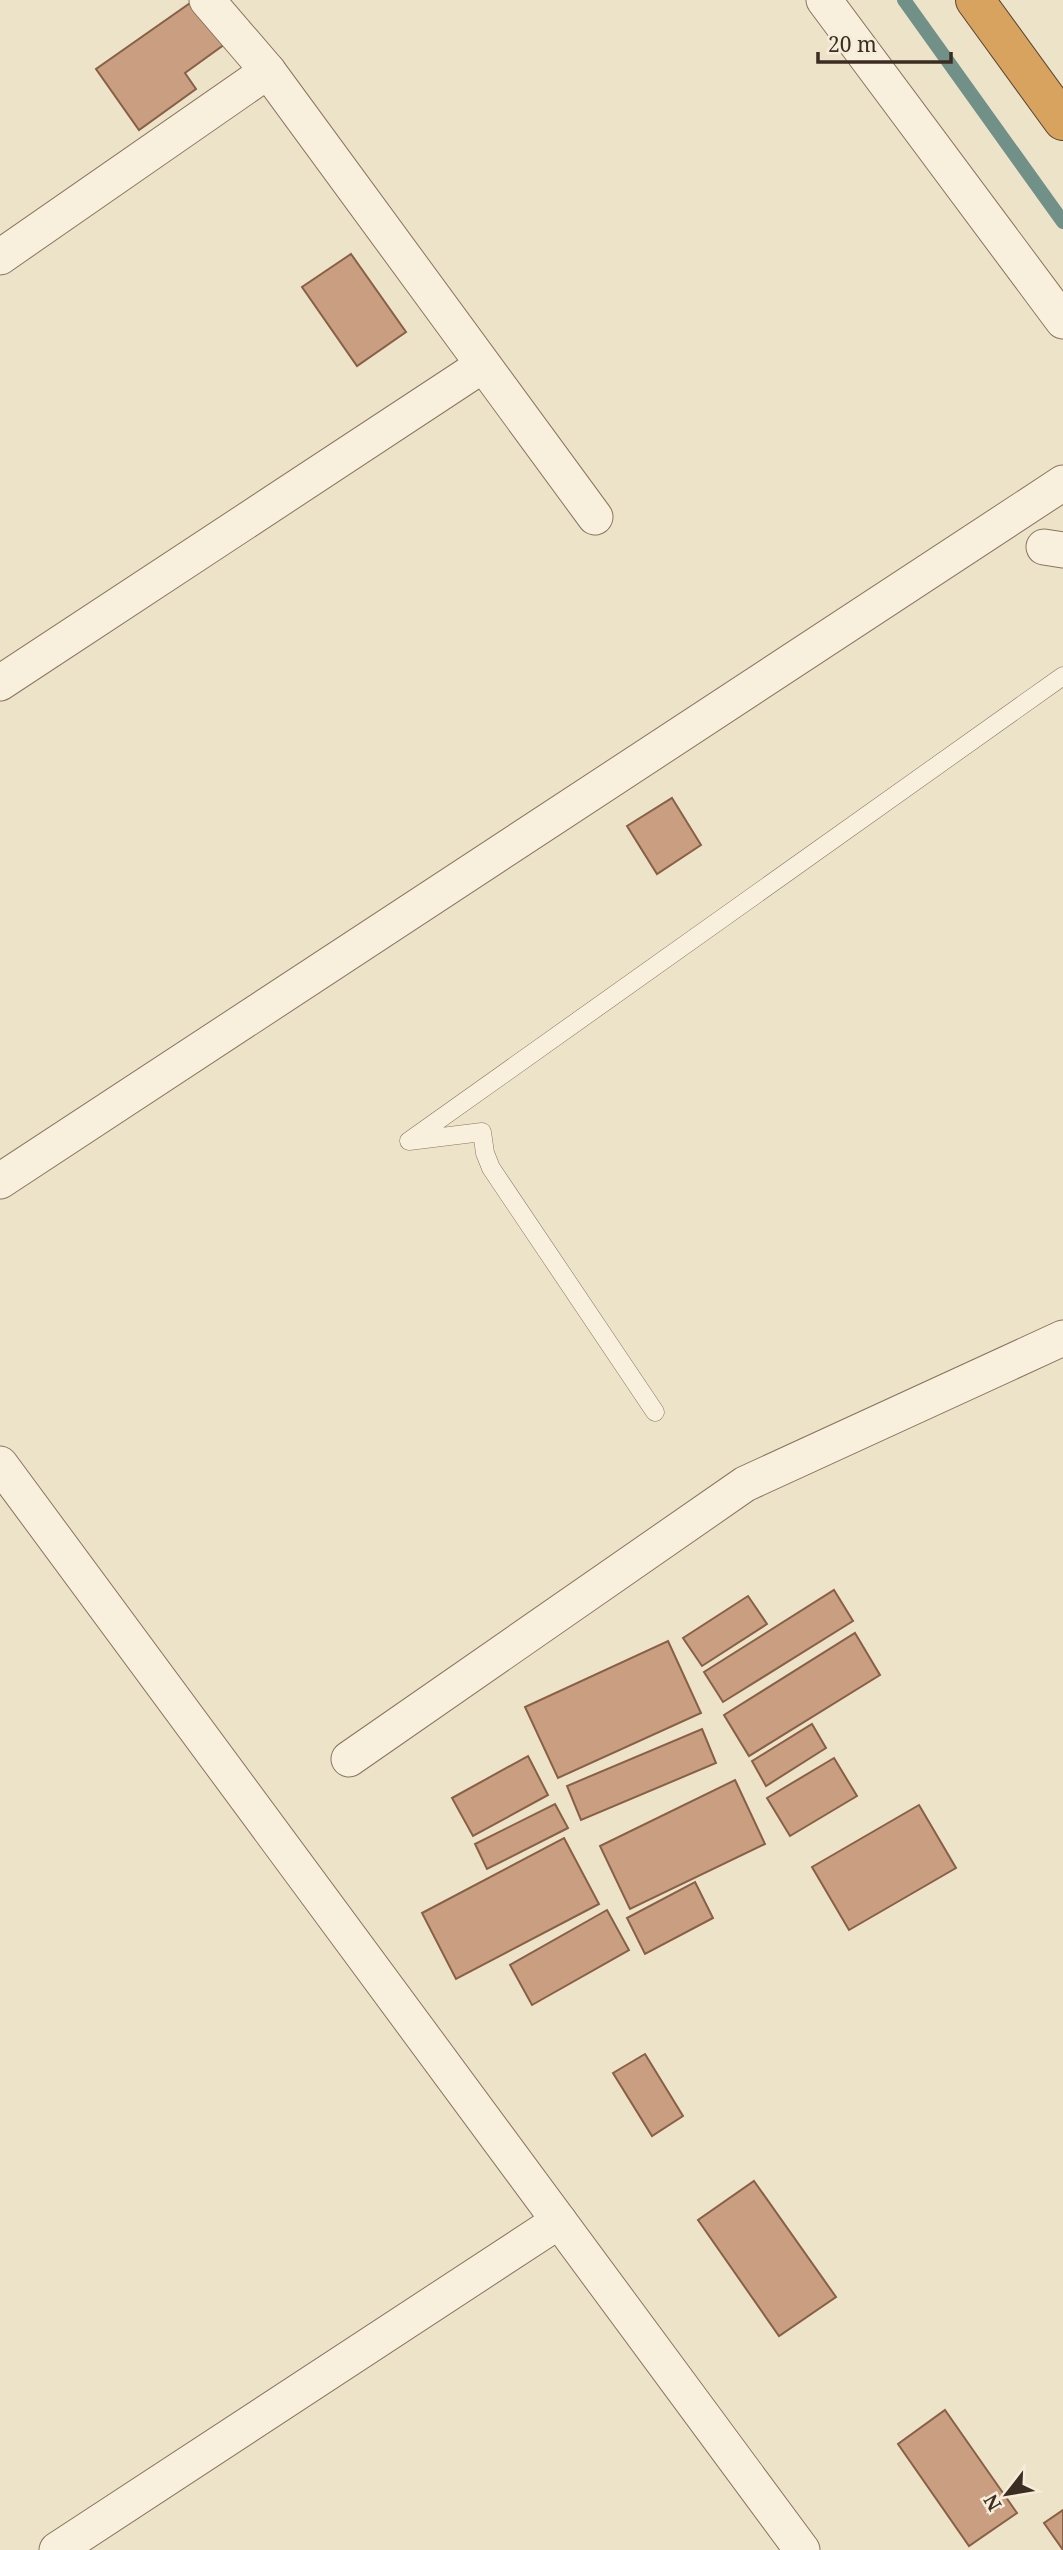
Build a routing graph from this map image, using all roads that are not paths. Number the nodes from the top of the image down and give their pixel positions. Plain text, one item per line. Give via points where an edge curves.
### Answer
1 (207, 0) edge
2 (824, 0) edge
3 (975, 0) edge
4 (268, 71) junction
5 (1063, 121) edge
6 (0, 257) edge
7 (1063, 321) edge
8 (483, 365) junction
9 (1063, 483) edge
10 (595, 517) dead end
11 (1063, 676) edge
12 (0, 683) edge
13 (0, 1181) edge
14 (1063, 1338) edge
15 (655, 1412) dead end
16 (0, 1464) edge
17 (349, 1759) dead end
18 (559, 2221) junction
19 (57, 2550) edge
20 (802, 2550) edge

1 - 4 street
2 - 7 street
3 - 5 highway
4 - 6 street
4 - 8 street
8 - 10 street
8 - 12 street
9 - 13 street
11 - 15 lane via 409,1142 482,1132 491,1168
14 - 17 street via 746,1484
16 - 18 street
18 - 19 street
18 - 20 street

